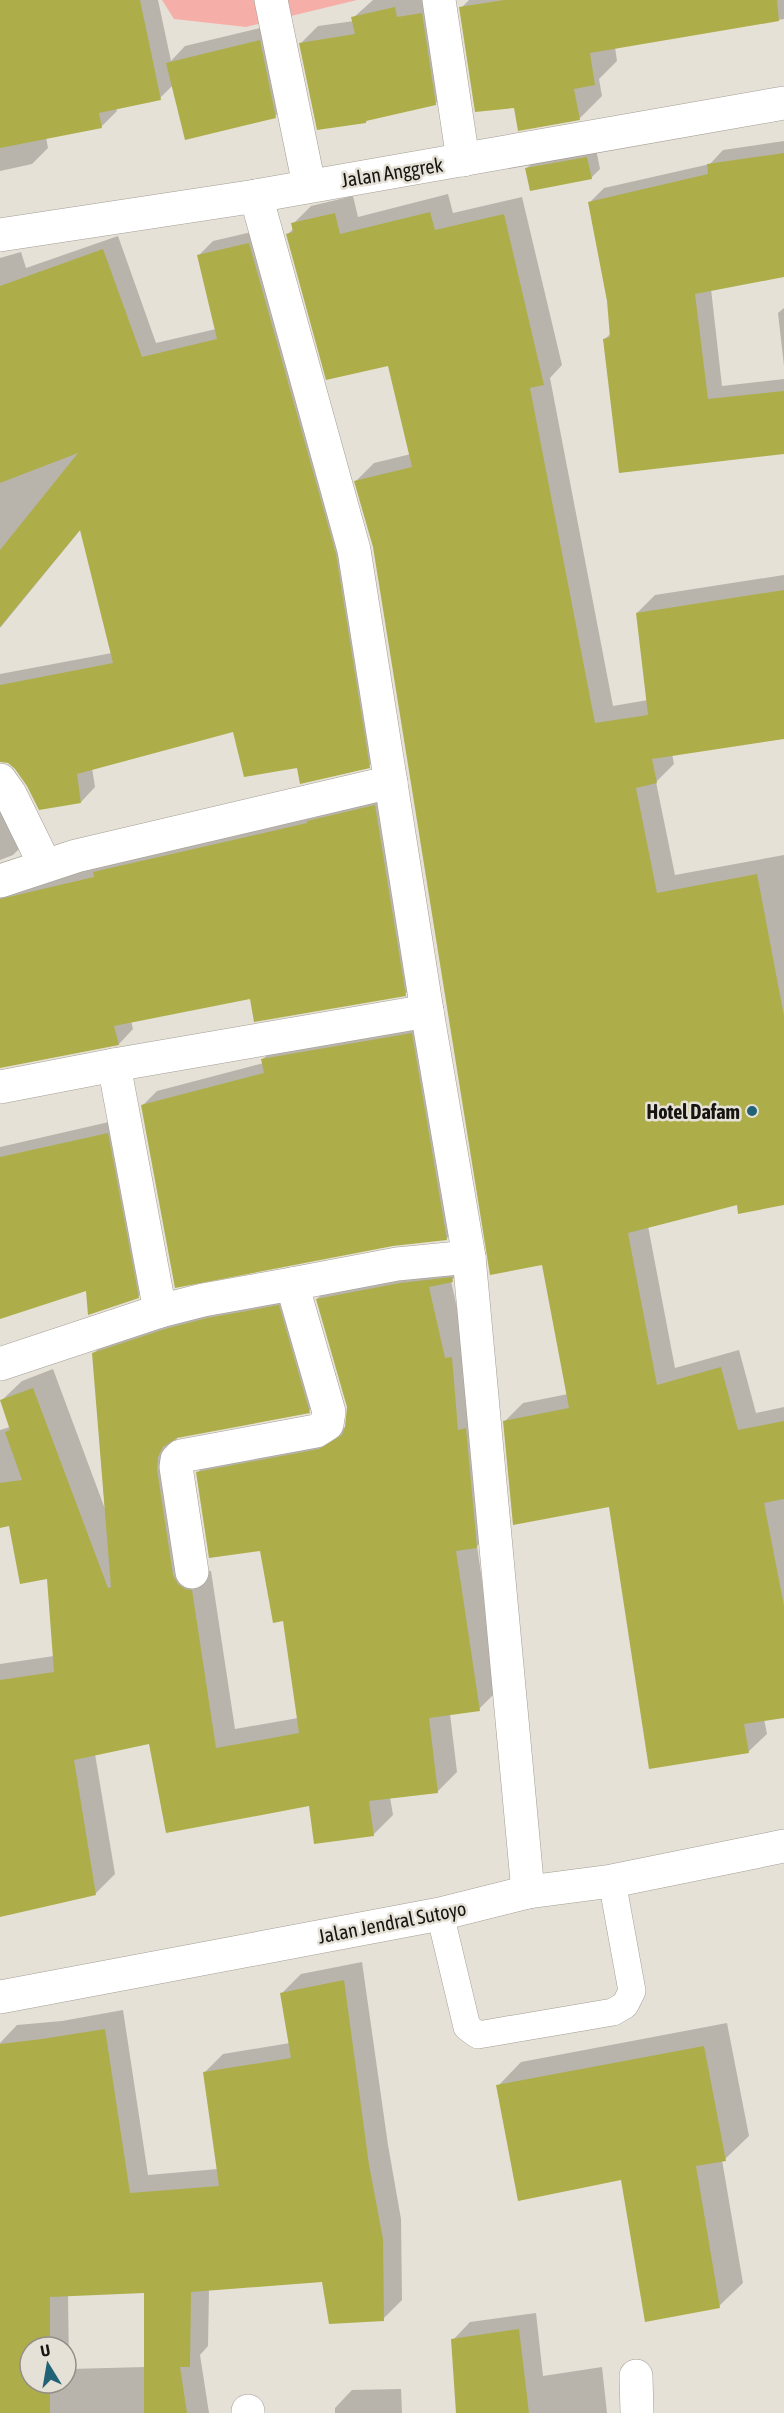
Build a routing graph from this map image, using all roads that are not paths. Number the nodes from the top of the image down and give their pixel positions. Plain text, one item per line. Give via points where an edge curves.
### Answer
1 (271, 0) edge
2 (439, 0) edge
3 (784, 103) edge
4 (464, 160) junction
5 (309, 185) junction
6 (256, 196) junction
7 (0, 235) edge
8 (0, 780) edge
9 (391, 782) junction
10 (45, 865) junction
11 (0, 880) edge
12 (427, 1011) junction
13 (114, 1065) junction
14 (0, 1087) edge
15 (469, 1257) junction
16 (292, 1284) junction
17 (160, 1311) junction
18 (0, 1364) edge
19 (192, 1572) dead end
20 (784, 1846) edge
21 (612, 1881) junction
22 (528, 1892) junction
23 (440, 1914) junction
24 (0, 1997) edge
25 (636, 2376) dead end
26 (637, 2413) edge

1 - 5 street
2 - 4 street
3 - 4 street, Jalan Anggrek
4 - 5 street, Jalan Anggrek
5 - 6 street, Jalan Anggrek
6 - 7 street, Jalan Anggrek
6 - 9 street via 354,550
8 - 10 street
9 - 10 street
9 - 12 street
10 - 11 street
12 - 13 street
12 - 15 street
13 - 14 street
13 - 17 street
15 - 16 street via 397,1264
15 - 22 street
16 - 17 street
16 - 19 street via 329,1412 327,1424 316,1431 181,1456 177,1460
17 - 18 street
20 - 21 street, Jalan Jendral Sutoyo
21 - 22 street, Jalan Jendral Sutoyo
21 - 23 lane via 632,1991 625,2005 613,2012 472,2033 467,2027
22 - 23 street, Jalan Jendral Sutoyo
23 - 24 street, Jalan Jendral Sutoyo
25 - 26 street

